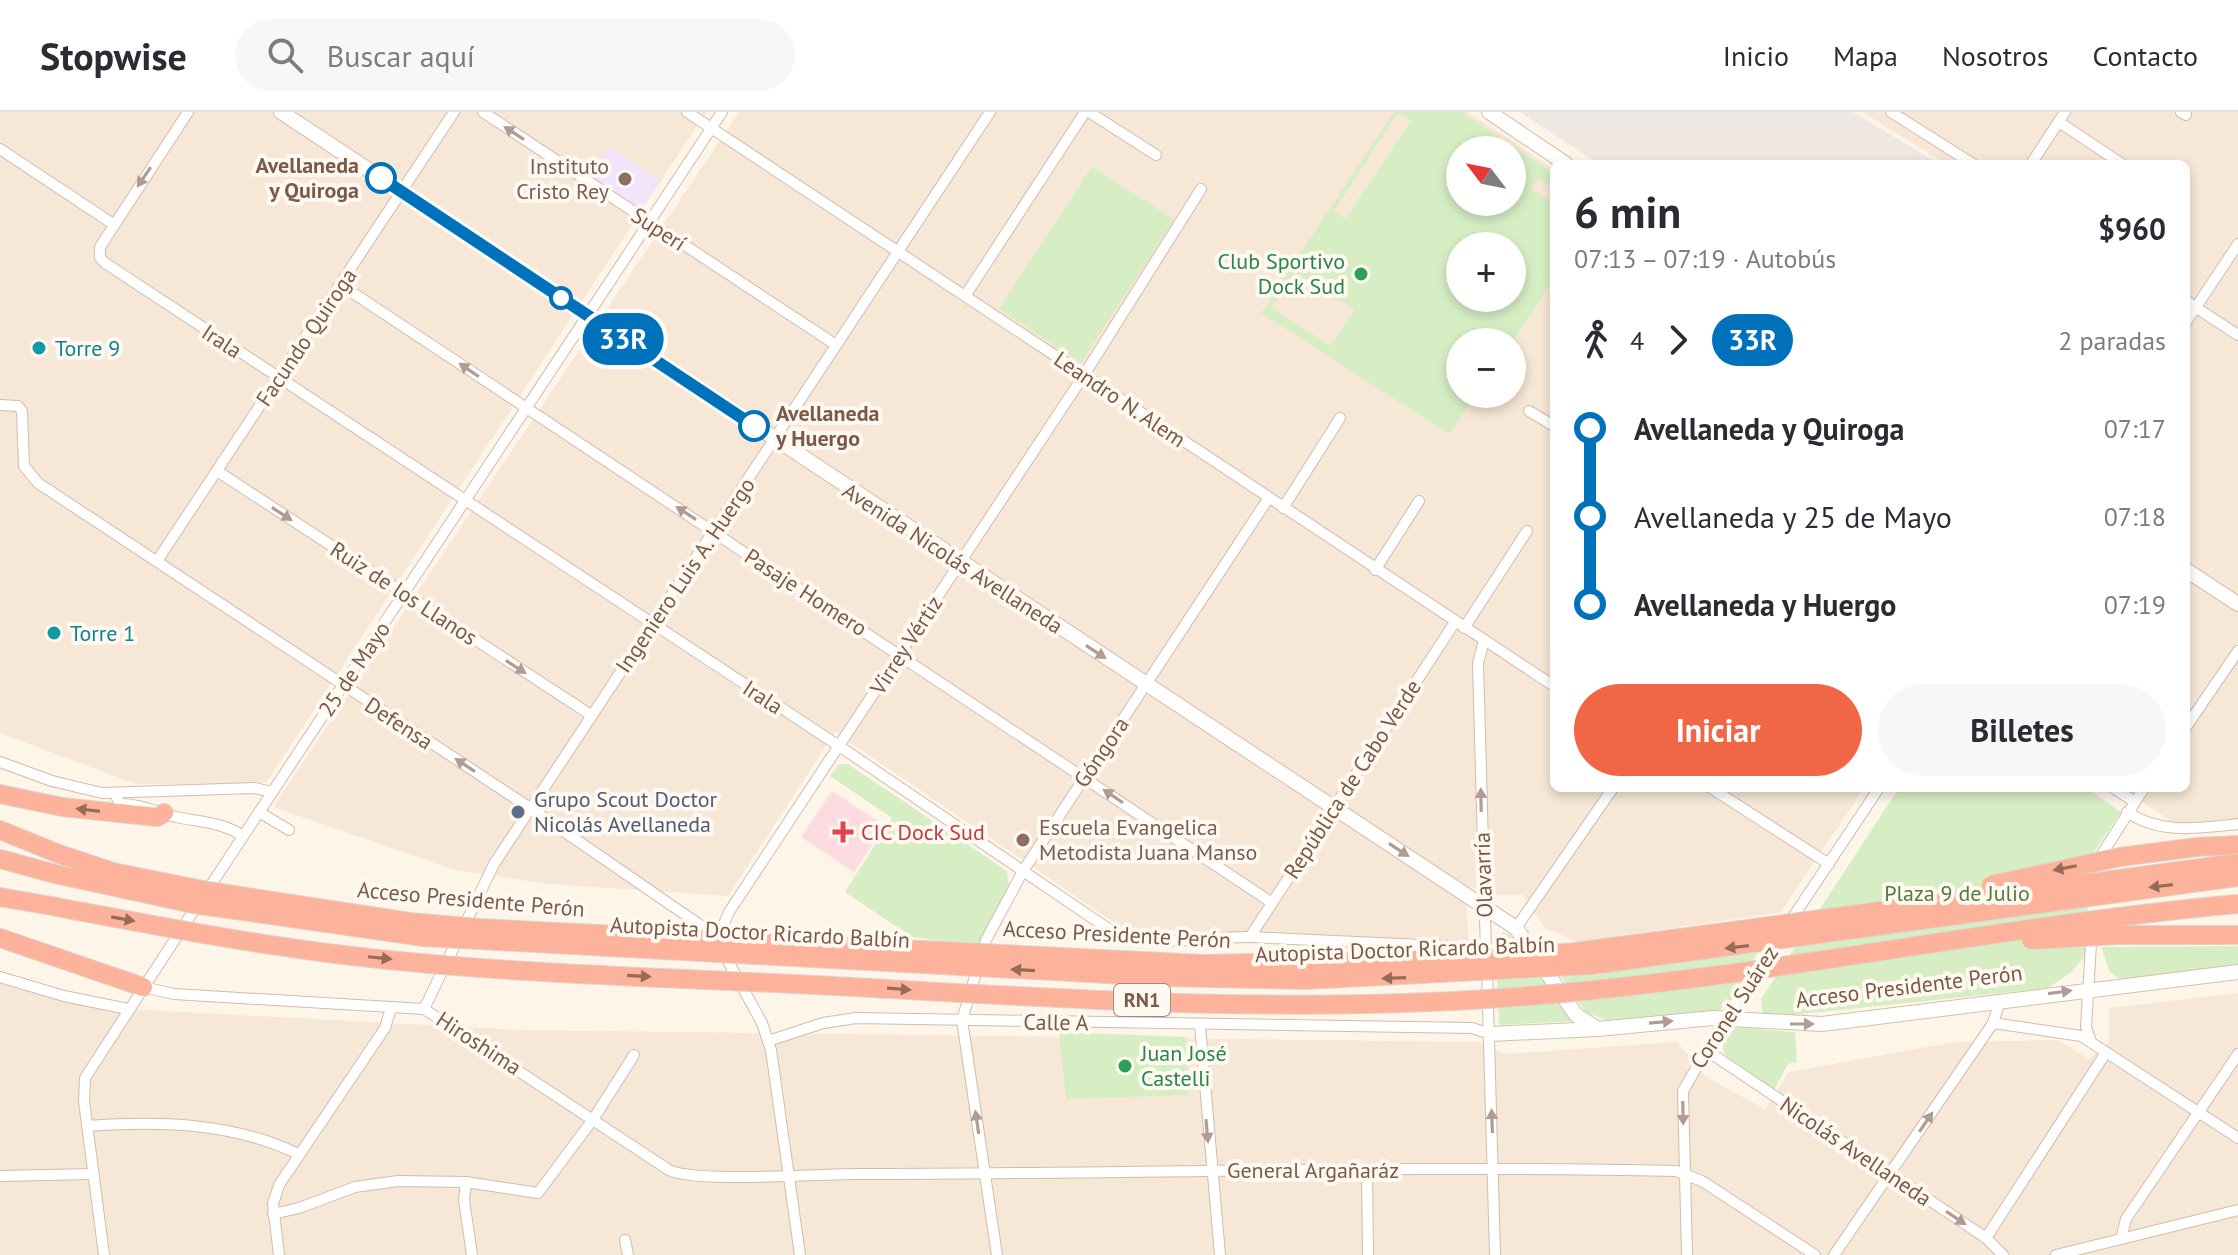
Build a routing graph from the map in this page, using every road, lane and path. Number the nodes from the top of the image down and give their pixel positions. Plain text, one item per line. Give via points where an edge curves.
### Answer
1 (188, 112) edge
2 (281, 112) edge
3 (454, 112) edge
4 (483, 112) edge
5 (687, 112) edge
6 (722, 112) edge
7 (990, 112) edge
8 (1087, 112) edge
9 (1489, 112) edge
10 (1891, 112) edge
11 (2062, 117) edge
12 (711, 128) junction
13 (0, 149) edge
14 (1156, 155) dead end
15 (1560, 160) edge
16 (1967, 160) edge
17 (2034, 160) edge
18 (2117, 160) edge
19 (1201, 189) dead end
20 (402, 192) junction
21 (649, 222) junction
22 (113, 224) junction
23 (2238, 244) edge
24 (897, 251) junction
25 (341, 285) junction
26 (965, 296) junction
27 (2191, 304) edge
28 (588, 315) junction
29 (2238, 335) edge
30 (836, 345) junction
31 (1084, 375) junction
32 (279, 378) junction
33 (0, 405) edge
34 (528, 409) junction
35 (1529, 411) dead end
36 (1340, 418) dead end
37 (1550, 424) edge
38 (774, 439) junction
39 (217, 471) junction
40 (1268, 499) junction
41 (466, 501) junction
42 (1419, 501) dead end
43 (1283, 508) junction
44 (714, 531) junction
45 (1527, 531) dead end
46 (157, 561) junction
47 (961, 562) junction
48 (1375, 570) junction
49 (2190, 573) edge
50 (404, 594) junction
51 (2238, 604) edge
52 (652, 625) junction
53 (1460, 625) junction
54 (1484, 641) junction
55 (2238, 651) edge
56 (900, 654) junction
57 (1550, 683) edge
58 (1146, 685) junction
59 (343, 686) junction
60 (591, 715) junction
61 (2190, 721) edge
62 (839, 746) junction
63 (0, 762) edge
64 (1085, 777) junction
65 (273, 792) junction
66 (1610, 792) edge
67 (1717, 792) edge
68 (1876, 792) edge
69 (2119, 792) edge
70 (2141, 792) edge
71 (0, 794) edge
72 (115, 794) junction
73 (2135, 802) junction
74 (530, 808) junction
75 (1334, 808) junction
76 (259, 812) junction
77 (2127, 812) junction
78 (164, 813) junction
79 (2238, 824) edge
80 (0, 830) edge
81 (289, 830) dead end
82 (243, 836) junction
83 (2238, 845) edge
84 (2102, 854) dead end
85 (0, 859) edge
86 (2238, 863) edge
87 (1829, 864) junction
88 (1023, 871) junction
89 (2238, 877) edge
90 (0, 897) edge
91 (1271, 902) junction
92 (2238, 904) edge
93 (1483, 906) junction
94 (1862, 916) junction
95 (1516, 928) junction
96 (2238, 935) edge
97 (1250, 937) junction
98 (0, 938) edge
99 (717, 941) junction
100 (2091, 944) dead end
101 (1921, 947) junction
102 (1486, 948) junction
103 (2238, 972) edge
104 (0, 977) edge
105 (143, 987) junction
106 (2089, 988) junction
107 (2000, 1001) junction
108 (391, 1008) junction
109 (128, 1009) junction
110 (424, 1009) junction
111 (1725, 1018) junction
112 (962, 1020) junction
113 (1993, 1023) junction
114 (1200, 1026) junction
115 (1598, 1029) junction
116 (1490, 1034) junction
117 (768, 1041) junction
118 (2091, 1042) junction
119 (1706, 1050) junction
120 (2105, 1054) junction
121 (2238, 1054) edge
122 (634, 1055) dead end
123 (2199, 1113) junction
124 (594, 1118) junction
125 (87, 1126) junction
126 (2238, 1138) edge
127 (298, 1154) junction
128 (1367, 1169) junction
129 (1493, 1169) junction
130 (1211, 1171) junction
131 (1685, 1173) junction
132 (92, 1174) junction
133 (787, 1174) junction
134 (985, 1174) junction
135 (1890, 1174) junction
136 (0, 1176) edge
137 (466, 1182) junction
138 (2238, 1210) edge
139 (273, 1214) junction
140 (1986, 1238) junction
141 (2121, 1239) junction
142 (625, 1240) dead end
143 (2063, 1254) edge
144 (104, 1255) edge
145 (279, 1255) edge
146 (472, 1255) edge
147 (628, 1255) edge
148 (800, 1255) edge
149 (997, 1255) edge
150 (1220, 1255) edge
151 (1368, 1255) edge
152 (1495, 1255) edge
153 (1687, 1255) edge
154 (1815, 1255) edge
155 (1834, 1255) edge
156 (2003, 1255) edge

1 -> 22 street
2 - 20 main road, Avenida Nicolás Avellaneda
3 - 20 street, Facundo Quiroga
21 -> 4 street, Superí
5 - 12 street, Leandro N. Alem
6 - 12 street, 25 de Mayo
7 - 24 street, Ingeniero Luis A. Huergo
8 - 14 street
8 - 26 street
9 - 15 main road
10 - 16 street
11 - 17 street
11 - 18 street
12 - 21 street, 25 de Mayo
12 - 24 street, Leandro N. Alem
13 - 22 street
19 - 31 street, Virrey Vértiz
20 - 25 street, Facundo Quiroga
20 - 28 main road, Avenida Nicolás Avellaneda
21 - 28 street, 25 de Mayo
21 - 30 street, Superí
22 - 32 street, Irala via 100,258
23 - 27 street
24 - 26 street, Leandro N. Alem
24 - 30 street, Ingeniero Luis A. Huergo
25 - 32 street, Facundo Quiroga
34 -> 25 street, Pasaje Homero
26 - 31 street, Leandro N. Alem
27 - 29 street
28 - 34 street, 25 de Mayo
28 - 38 main road, Avenida Nicolás Avellaneda
30 - 38 street, Ingeniero Luis A. Huergo
31 - 40 street, Leandro N. Alem
31 - 47 street, Virrey Vértiz
32 - 39 street, Facundo Quiroga
32 - 41 street, Irala
33 - 46 street, Defensa via 22,411 24,466 38,483
34 - 41 street, 25 de Mayo
44 -> 34 street, Pasaje Homero
35 - 37 street
36 - 43 street
38 - 44 street, Ingeniero Luis A. Huergo
38 - 47 main road, Avenida Nicolás Avellaneda
39 - 46 street, Facundo Quiroga
39 -> 50 street, Ruiz de los Llanos
40 - 43 street, Leandro N. Alem
40 - 58 street, Góngora
41 - 50 street, 25 de Mayo
41 - 52 street, Irala
42 - 48 street
43 - 48 street, Leandro N. Alem
44 - 52 street, Ingeniero Luis A. Huergo
44 - 56 street, Pasaje Homero
45 - 53 street, República de Cabo Verde
46 - 59 street, Defensa
47 - 56 street, Virrey Vértiz
47 -> 58 main road, Avenida Nicolás Avellaneda
48 - 53 street, Leandro N. Alem
49 - 51 main road
50 - 59 street, 25 de Mayo
50 -> 60 street, Ruiz de los Llanos
52 - 60 street, Ingeniero Luis A. Huergo
52 - 62 street, Irala
53 - 54 street, Leandro N. Alem
53 - 75 street, República de Cabo Verde
54 - 57 street, Leandro N. Alem
93 -> 54 street, Olavarría via 1478,663
55 - 61 street
56 - 62 street, Virrey Vértiz
56 - 64 street, Pasaje Homero
58 - 64 street, Góngora
58 - 75 main road, Avenida Nicolás Avellaneda
59 - 65 street, 25 de Mayo
74 -> 59 street, Defensa
60 - 74 street, Ingeniero Luis A. Huergo
62 - 88 street, Irala
62 - 99 street, Virrey Vértiz via 729,912
63 - 72 street via 52,781
64 - 88 street, Góngora
91 -> 64 street, Pasaje Homero
65 - 72 street via 254,788
65 - 76 street, 25 de Mayo
66 - 95 street
67 - 87 street
68 - 87 street, Coronel Suárez
69 - 73 street
70 - 73 street
78 -> 71 highway via 157,817 93,811
72 - 78 street via 120,804
73 - 77 street
74 - 99 street, Defensa via 670,902
74 - 110 street, Ingeniero Luis A. Huergo via 488,875
75 - 91 street, República de Cabo Verde
75 -> 93 main road, Avenida Nicolás Avellaneda
76 - 81 street
76 - 82 street, 25 de Mayo
77 - 79 street via 2172,828
77 - 84 street
78 - 82 street via 222,825
80 - 94 highway, Acceso Presidente Perón, bridge via 113,872 410,922 1152,962 1488,959
82 - 105 street, 25 de Mayo
83 -> 94 highway, bridge via 2044,872
89 -> 85 highway, Autopista Doctor Ricardo Balbín / RN1, bridge via 1591,965 1306,980 424,937 193,904
86 - 94 highway, Acceso Presidente Perón, bridge via 2101,878
87 - 111 street, Coronel Suárez
88 - 97 street, Irala via 1117,934 1185,941
88 - 112 street, Góngora via 989,933
90 -> 101 highway, RN1, bridge via 282,947 433,964 1173,1001 1500,998 1678,981
91 - 97 street, República de Cabo Verde
92 - 101 highway, RN1, bridge
93 - 95 main road, Avenida Nicolás Avellaneda
93 - 102 street, Olavarría
95 - 115 main road, Avenida Nicolás Avellaneda via 1576,1015
96 - 101 highway, bridge via 2117,935
97 - 102 street, Irala
98 - 105 highway
99 - 117 street
100 - 106 street
102 - 116 street, Olavarría
103 - 106 main road, Acceso Presidente Perón
104 - 109 street
105 - 108 street, Hiroshima via 174,994
105 - 109 street, 25 de Mayo
107 -> 106 main road, Acceso Presidente Perón
106 - 118 street via 2086,1027
111 -> 107 main road, Acceso Presidente Perón via 1822,1024
107 - 113 street
108 - 110 street, Hiroshima
108 - 127 street via 385,1028
109 - 125 street, 25 de Mayo via 85,1078
110 - 124 street, Hiroshima
115 -> 111 main road, Acceso Presidente Perón
111 - 119 street, Coronel Suárez
112 - 114 street, Calle A
112 - 117 street, Calle A via 846,1018
134 -> 112 street
113 - 118 street via 2071,1032
135 -> 113 street
114 - 116 street, Calle A via 1472,1028
114 -> 130 street
115 - 116 main road, Acceso Presidente Perón
129 -> 116 street, Olavarría
117 - 133 street
118 - 120 street
119 -> 131 street, Coronel Suárez via 1683,1091
119 - 135 street, Nicolás Avellaneda
120 - 123 street
120 - 140 street
121 - 123 street
122 - 124 street
123 - 126 street
123 - 141 street via 2126,1219
124 - 133 street, Hiroshima via 688,1178
124 - 137 street via 538,1193
125 - 127 street via 187,1125 260,1138
125 - 132 street, 25 de Mayo
127 - 139 street via 274,1196
128 - 129 street, General Argañaráz
128 - 130 street, General Argañaráz
128 - 151 street
129 - 131 street, General Argañaráz
129 - 152 street, Olavarría
130 - 134 street, General Argañaráz
130 - 150 street
131 - 153 street, Coronel Suárez
131 - 154 street
132 - 136 street
132 - 144 street, 25 de Mayo
133 - 134 street, General Argañaráz
133 - 148 street
134 - 149 street
135 -> 140 street, Nicolás Avellaneda
135 - 155 street
137 - 139 street via 382,1182
137 - 146 street
138 - 141 street
139 - 145 street
140 - 156 street, Nicolás Avellaneda
141 - 143 street
142 - 147 street

